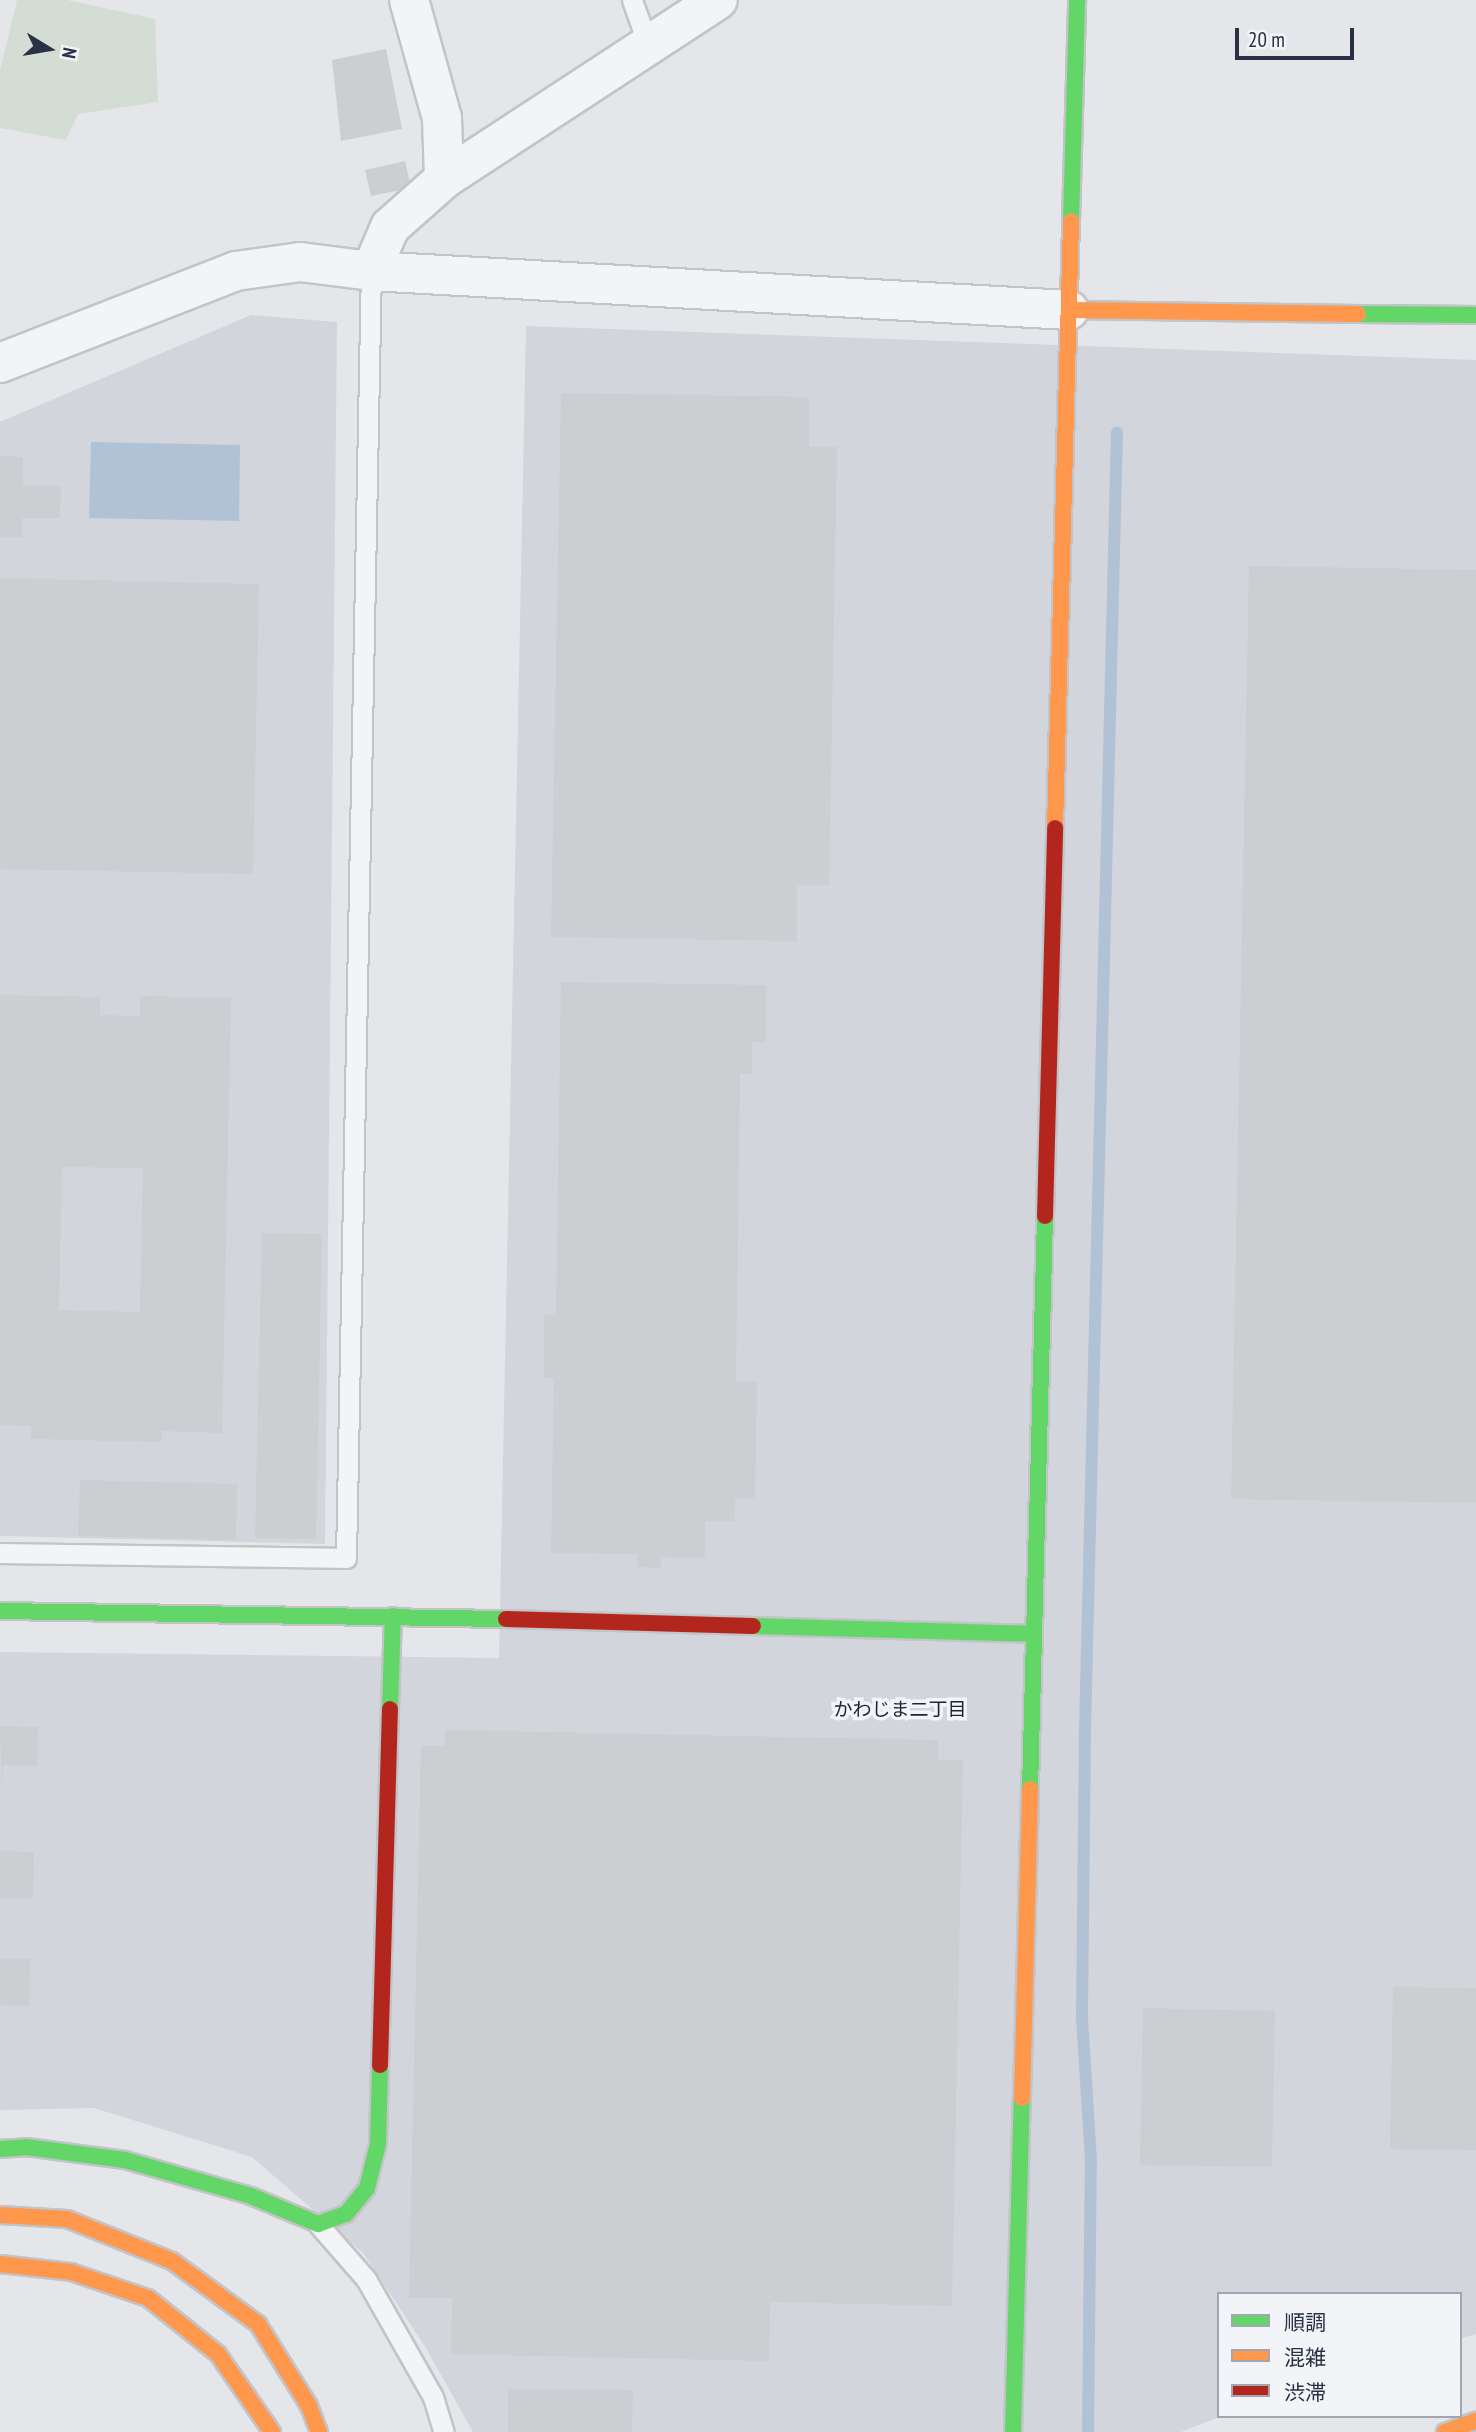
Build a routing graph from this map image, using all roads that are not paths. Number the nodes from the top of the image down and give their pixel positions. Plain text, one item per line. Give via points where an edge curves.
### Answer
1 (409, 0) edge
2 (632, 0) edge
3 (718, 0) edge
4 (1077, 0) edge
5 (648, 45) junction
6 (444, 179) junction
7 (371, 271) junction
8 (1069, 310) junction
9 (1476, 315) edge
10 (0, 363) edge
11 (0, 1553) edge
12 (0, 1611) edge
13 (393, 1616) junction
14 (1032, 1634) junction
15 (0, 2148) edge
16 (0, 2215) edge
17 (318, 2224) junction
18 (0, 2264) edge
19 (1476, 2421) edge
20 (272, 2432) edge
21 (319, 2432) edge
22 (444, 2432) edge
23 (1013, 2432) edge
24 (1446, 2432) edge

1 - 6 street via 442,118
2 - 5 lane
3 - 5 street
4 - 8 main road
5 - 6 street
6 - 7 street via 390,227
7 - 8 street
7 - 10 street via 300,262 236,271
7 - 11 lane via 346,1558
8 - 9 main road
8 - 14 main road
12 - 13 main road
13 - 14 main road
13 - 17 main road via 378,2144 367,2188 346,2214
14 - 23 main road
15 - 17 main road via 125,2160 251,2196
16 - 21 main road via 67,2219 172,2261 258,2324 309,2406
17 - 22 lane via 366,2279 433,2397
18 - 20 main road via 71,2272 148,2298 218,2354
19 - 24 main road

